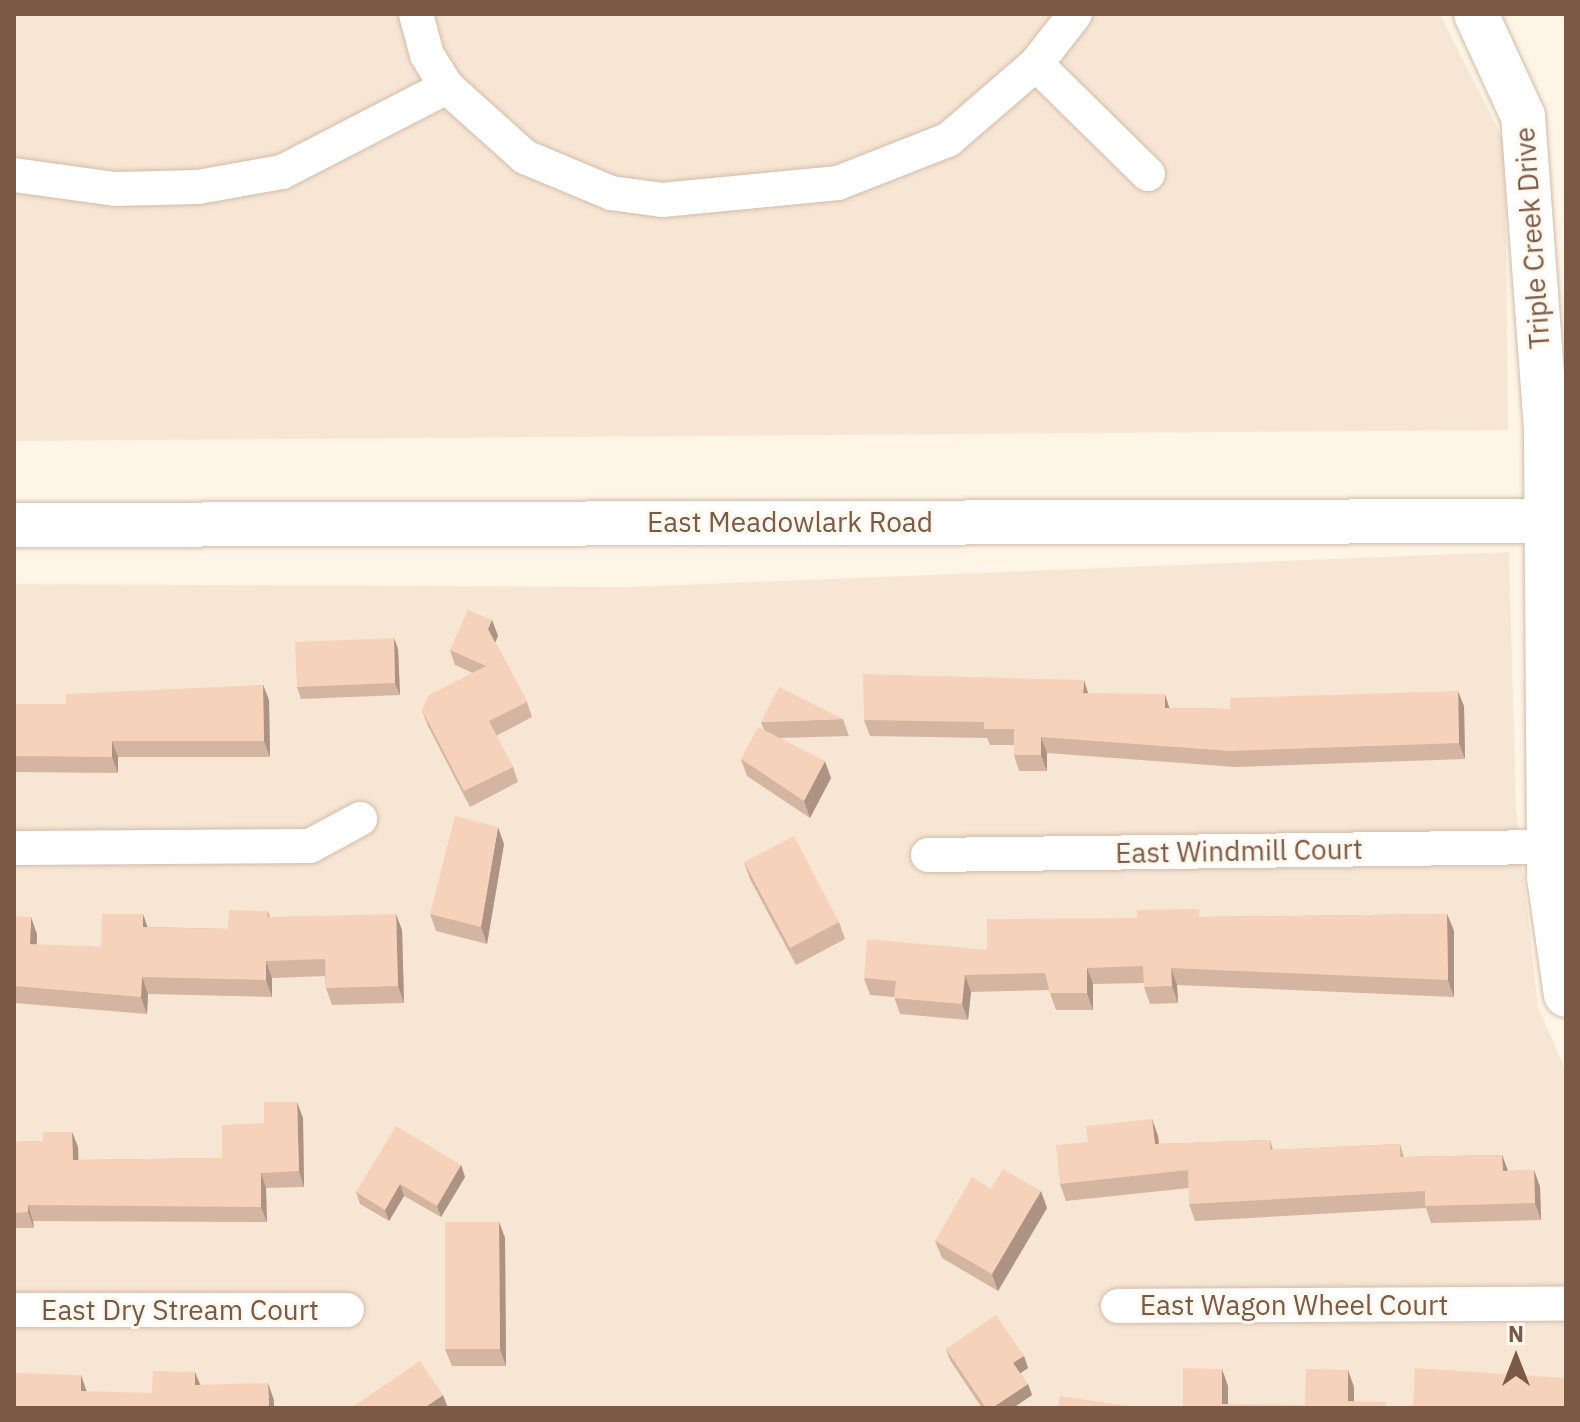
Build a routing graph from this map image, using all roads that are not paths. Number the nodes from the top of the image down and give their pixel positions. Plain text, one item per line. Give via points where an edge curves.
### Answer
1 (416, 14) edge
2 (1075, 14) edge
3 (1476, 14) edge
4 (1036, 64) junction
5 (447, 87) junction
6 (1148, 174) dead end
7 (14, 175) edge
8 (1557, 521) edge
9 (14, 525) edge
10 (360, 819) dead end
11 (1549, 847) junction
12 (14, 848) edge
13 (928, 855) dead end
14 (1566, 995) edge
15 (1566, 1304) edge
16 (1118, 1306) dead end
17 (14, 1310) edge
18 (347, 1310) dead end

1 - 5 street via 427,55
2 - 4 street
3 - 8 main road, Triple Creek Drive via 1523,116
4 - 5 street via 948,140 838,183 715,200 611,193 558,174 525,157
4 - 6 street
5 - 7 street via 282,172 198,187 115,189
8 - 9 main road, East Meadowlark Road
8 - 11 main road, Triple Creek Drive
10 - 12 street via 310,846
11 - 13 street, East Windmill Court
11 - 14 main road, Triple Creek Drive via 1554,943
15 - 16 street, East Wagon Wheel Court
17 - 18 street, East Dry Stream Court

